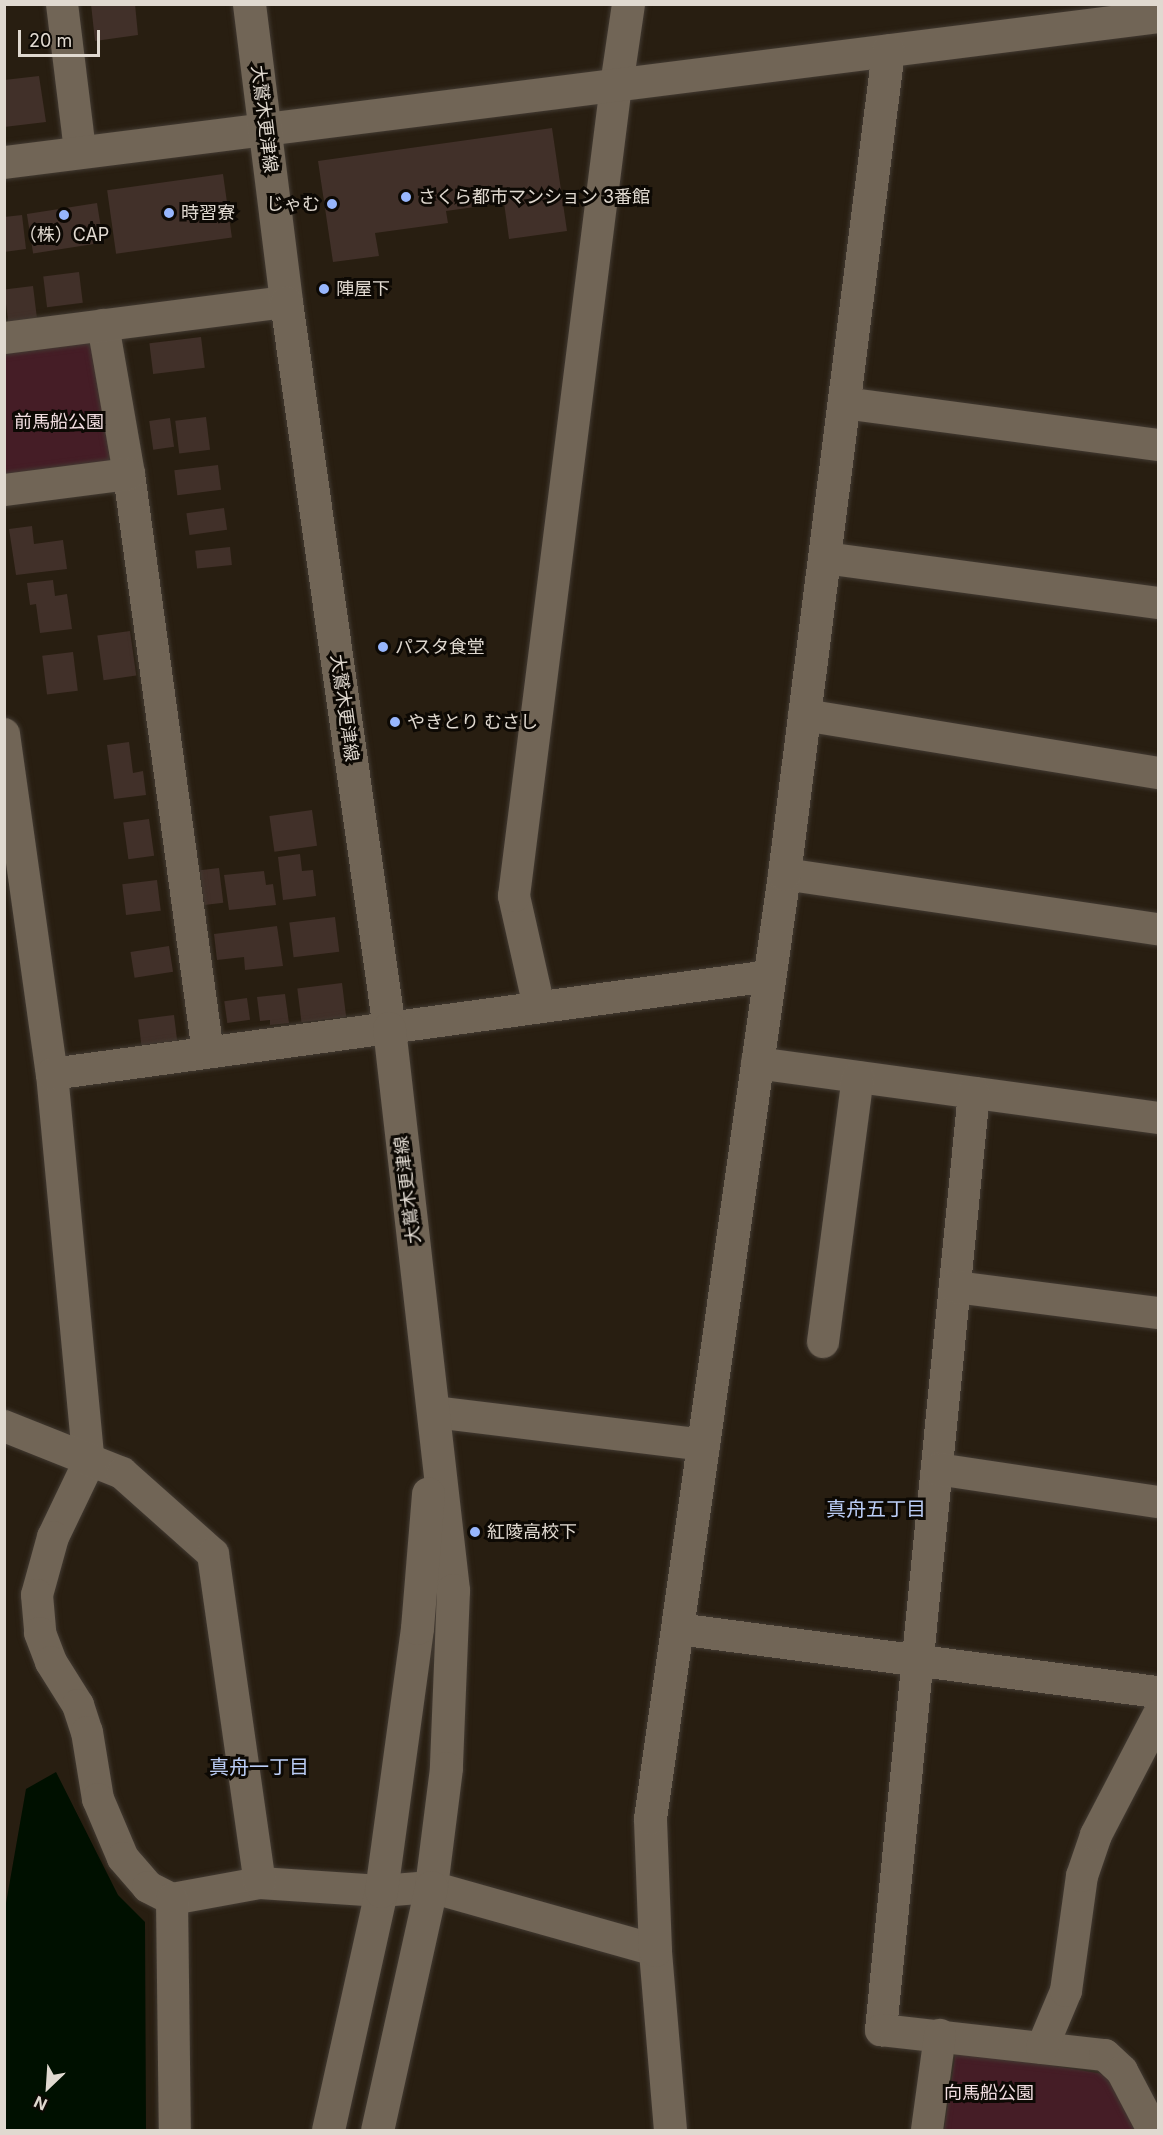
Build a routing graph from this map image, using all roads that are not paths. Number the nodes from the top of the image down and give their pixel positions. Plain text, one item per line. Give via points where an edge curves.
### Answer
1 (62, 4) edge
2 (249, 4) edge
3 (628, 4) edge
4 (1158, 16) edge
5 (888, 51) junction
6 (616, 85) junction
7 (265, 126) junction
8 (80, 151) junction
9 (4, 162) edge
10 (286, 302) junction
11 (104, 325) junction
12 (4, 338) edge
13 (844, 403) junction
14 (1158, 445) edge
15 (129, 474) junction
16 (4, 490) edge
17 (825, 558) junction
18 (1158, 603) edge
19 (804, 715) junction
20 (4, 734) edge
21 (1158, 773) edge
22 (784, 874) junction
23 (1158, 929) edge
24 (769, 976) junction
25 (539, 1007) junction
26 (389, 1028) junction
27 (208, 1053) junction
28 (757, 1063) junction
29 (52, 1074) junction
30 (858, 1077) junction
31 (974, 1093) junction
32 (1158, 1118) edge
33 (955, 1287) junction
34 (1158, 1313) edge
35 (823, 1342) dead end
36 (435, 1412) junction
37 (4, 1426) edge
38 (704, 1445) junction
39 (89, 1462) junction
40 (937, 1469) junction
41 (1158, 1502) edge
42 (678, 1629) junction
43 (918, 1660) junction
44 (1158, 1692) edge
45 (1158, 1716) edge
46 (260, 1883) junction
47 (431, 1887) junction
48 (381, 1891) junction
49 (172, 1899) junction
50 (655, 1950) junction
51 (940, 2035) junction
52 (1042, 2048) junction
53 (175, 2130) edge
54 (328, 2130) edge
55 (377, 2130) edge
56 (670, 2130) edge
57 (927, 2130) edge
58 (1153, 2130) edge

1 - 8 street
2 - 7 street, 大鷲木更津線
3 - 6 street
4 - 5 street
5 - 6 street
5 - 13 street
6 - 7 street
6 - 25 street via 514,896
7 - 8 street
7 - 10 street, 大鷲木更津線
8 - 9 street
10 - 11 street
10 - 26 street, 大鷲木更津線
11 - 12 street
11 - 15 street
13 - 14 street
13 - 17 street
15 - 16 street
15 - 27 street
17 - 18 street
17 - 19 street
19 - 21 street
19 - 22 street
20 - 29 street
22 - 23 street
22 - 24 street
24 - 25 street
24 - 28 street
25 - 26 street
26 - 27 street
26 - 36 street, 大鷲木更津線
27 - 29 street
28 - 30 street
28 - 38 street
29 - 39 street
30 - 31 street
30 - 35 street
31 - 32 street
31 - 33 street
33 - 34 street
33 - 40 street
36 - 38 street
36 - 47 street via 453,1590 446,1768
36 - 48 street via 417,1628
37 - 39 street
38 - 42 street
39 - 46 street via 122,1473 213,1554
39 - 49 street via 53,1537 38,1595 40,1633 51,1662 78,1705 87,1732 98,1799 123,1858 148,1887
40 - 41 street
40 - 43 street
42 - 43 street
42 - 50 street via 650,1818
43 - 44 street
43 - 51 street via 881,2030
45 - 52 street via 1096,1835 1082,1876 1066,1991
46 - 48 street
46 - 49 street
47 - 48 street
47 - 50 street
47 - 55 street
48 - 54 street
49 - 53 street
50 - 56 street
51 - 52 street
51 - 57 street
52 - 58 street via 1105,2055 1122,2072

